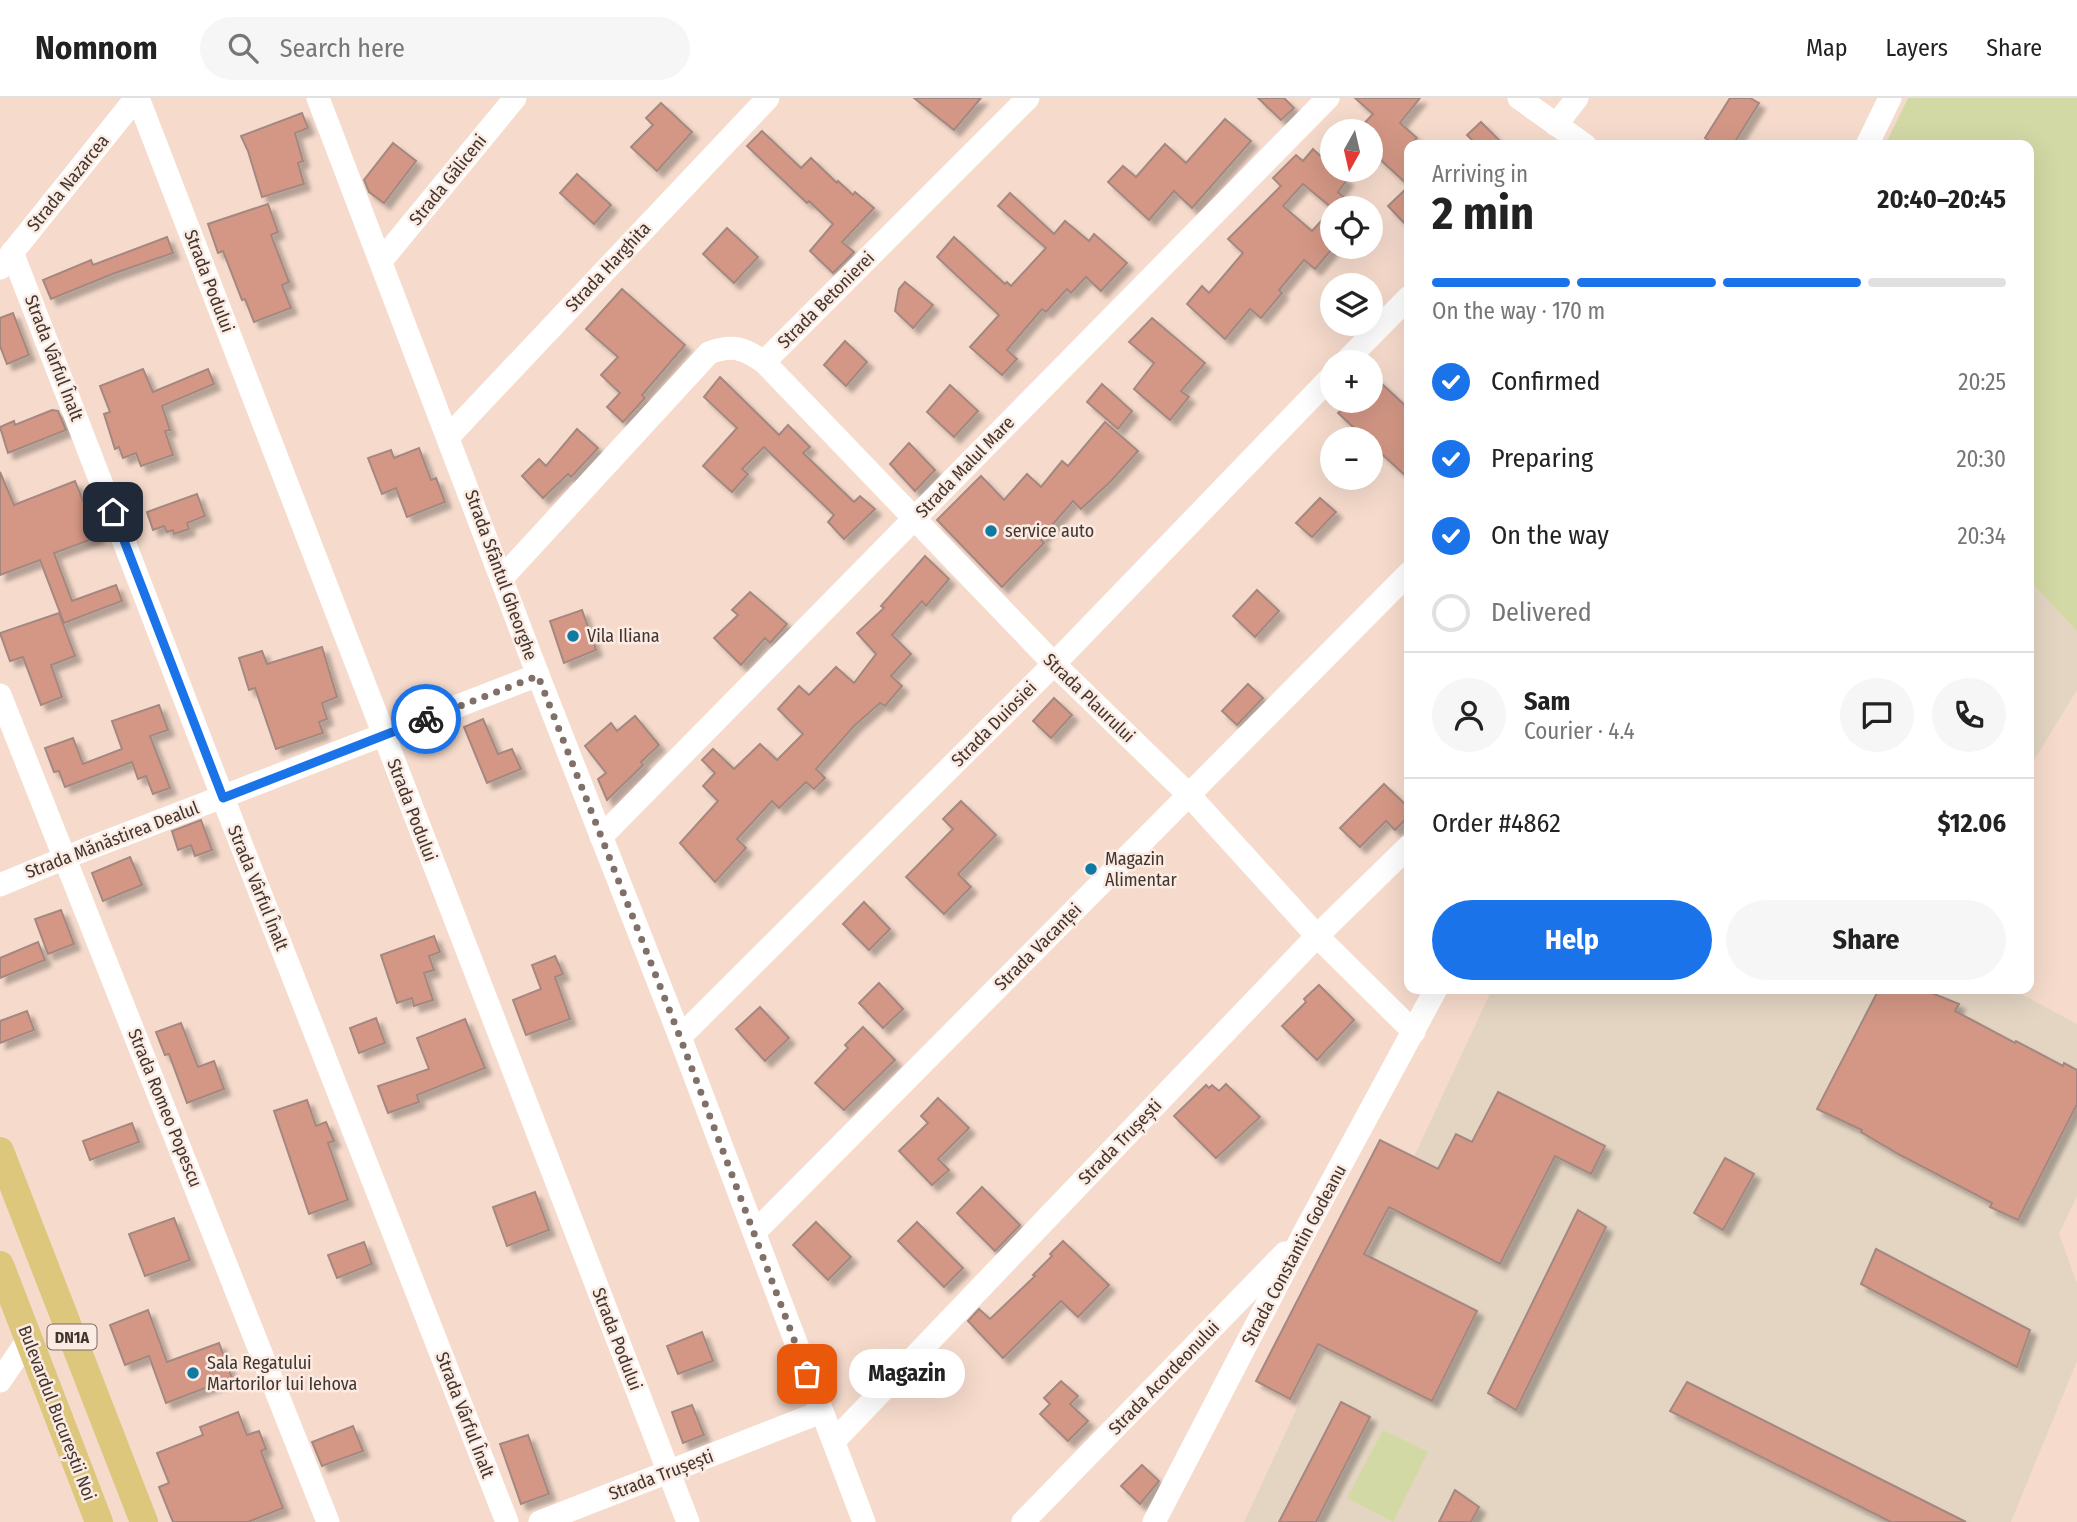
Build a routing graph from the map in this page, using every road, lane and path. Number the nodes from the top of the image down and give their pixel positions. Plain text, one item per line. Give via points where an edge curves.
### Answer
1 (137, 98) edge
2 (318, 98) edge
3 (515, 98) edge
4 (768, 98) edge
5 (1028, 98) edge
6 (1328, 98) edge
7 (1519, 98) edge
8 (1577, 98) edge
9 (1890, 98) edge
10 (1566, 137) edge
11 (1869, 140) edge
12 (6, 260) edge
13 (381, 261) junction
14 (1404, 302) edge
15 (1357, 350) edge
16 (764, 362) junction
17 (1320, 388) edge
18 (449, 436) junction
19 (914, 519) junction
20 (502, 578) junction
21 (1404, 578) edge
22 (1054, 664) junction
23 (538, 676) junction
24 (0, 695) edge
25 (383, 736) junction
26 (1189, 795) junction
27 (223, 798) junction
28 (601, 837) junction
29 (1404, 851) edge
30 (66, 858) junction
31 (0, 885) edge
32 (1317, 936) junction
33 (1433, 994) edge
34 (1414, 1032) junction
35 (680, 1037) junction
36 (0, 1151) edge
37 (755, 1232) junction
38 (1304, 1233) junction
39 (0, 1265) edge
40 (29, 1338) junction
41 (0, 1381) edge
42 (821, 1412) junction
43 (834, 1441) junction
44 (669, 1472) junction
45 (99, 1522) edge
46 (144, 1522) edge
47 (328, 1522) edge
48 (508, 1522) edge
49 (540, 1522) edge
50 (688, 1522) edge
51 (864, 1522) edge
52 (1023, 1522) edge
53 (1154, 1522) edge

1 - 12 street, Strada Nazarcea
1 - 25 street, Strada Podului
2 - 13 street, Strada Sfântul Gheorghe
3 - 13 street, Strada Găliceni
4 - 18 street, Strada Harghita
5 - 16 street, Strada Betonierei
6 - 19 street, Strada Malul Mare
7 - 10 street
8 - 10 street
9 - 11 street
12 - 27 street, Strada Vârful Înalt
13 - 18 street, Strada Sfântul Gheorghe
14 - 15 street
16 - 19 street, Strada Plaurului
16 - 20 street, Strada Betonierei via 735,346 709,353
17 - 22 street, Strada Duiosiei
18 - 20 street, Strada Sfântul Gheorghe
19 - 22 street, Strada Plaurului
19 - 28 street, Strada Malul Mare
20 - 23 street, Strada Sfântul Gheorghe
21 - 26 street, Strada Vacanței
22 - 26 street, Strada Plaurului
22 - 35 street, Strada Duiosiei
23 - 25 street, Strada Mănăstirea Dealul
23 - 28 street, Strada Sfântul Gheorghe
24 - 30 street, Strada Romeo Popescu
25 - 27 street, Strada Mănăstirea Dealul
25 - 44 street, Strada Podului
26 - 32 street, Strada Plaurului
26 - 37 street, Strada Vacanței
27 - 30 street, Strada Mănăstirea Dealul
27 - 48 street, Strada Vârful Înalt
28 - 35 street, Strada Sfântul Gheorghe
29 - 32 street, Strada Trușești
30 - 31 street, Strada Mănăstirea Dealul
30 - 47 street, Strada Romeo Popescu
32 - 34 street, Strada Plaurului
32 - 43 street, Strada Trușești
33 - 34 street, Strada Constantin Godeanu
34 - 38 street, Strada Constantin Godeanu
35 - 37 street, Strada Sfântul Gheorghe
36 - 46 main road, DN1A
37 - 42 street, Strada Sfântul Gheorghe
38 - 52 street, Strada Acordeonului
38 - 53 street, Strada Constantin Godeanu
39 - 40 main road, Bulevardul Bucureștii Noi / DN1A
40 - 41 street
40 - 45 main road, Bulevardul Bucureștii Noi / DN1A
42 - 43 street, Strada Sfântul Gheorghe
42 - 44 street, Strada Trușești
43 - 51 street, Strada Sfântul Gheorghe
44 - 49 street, Strada Trușești
44 - 50 street, Strada Podului

